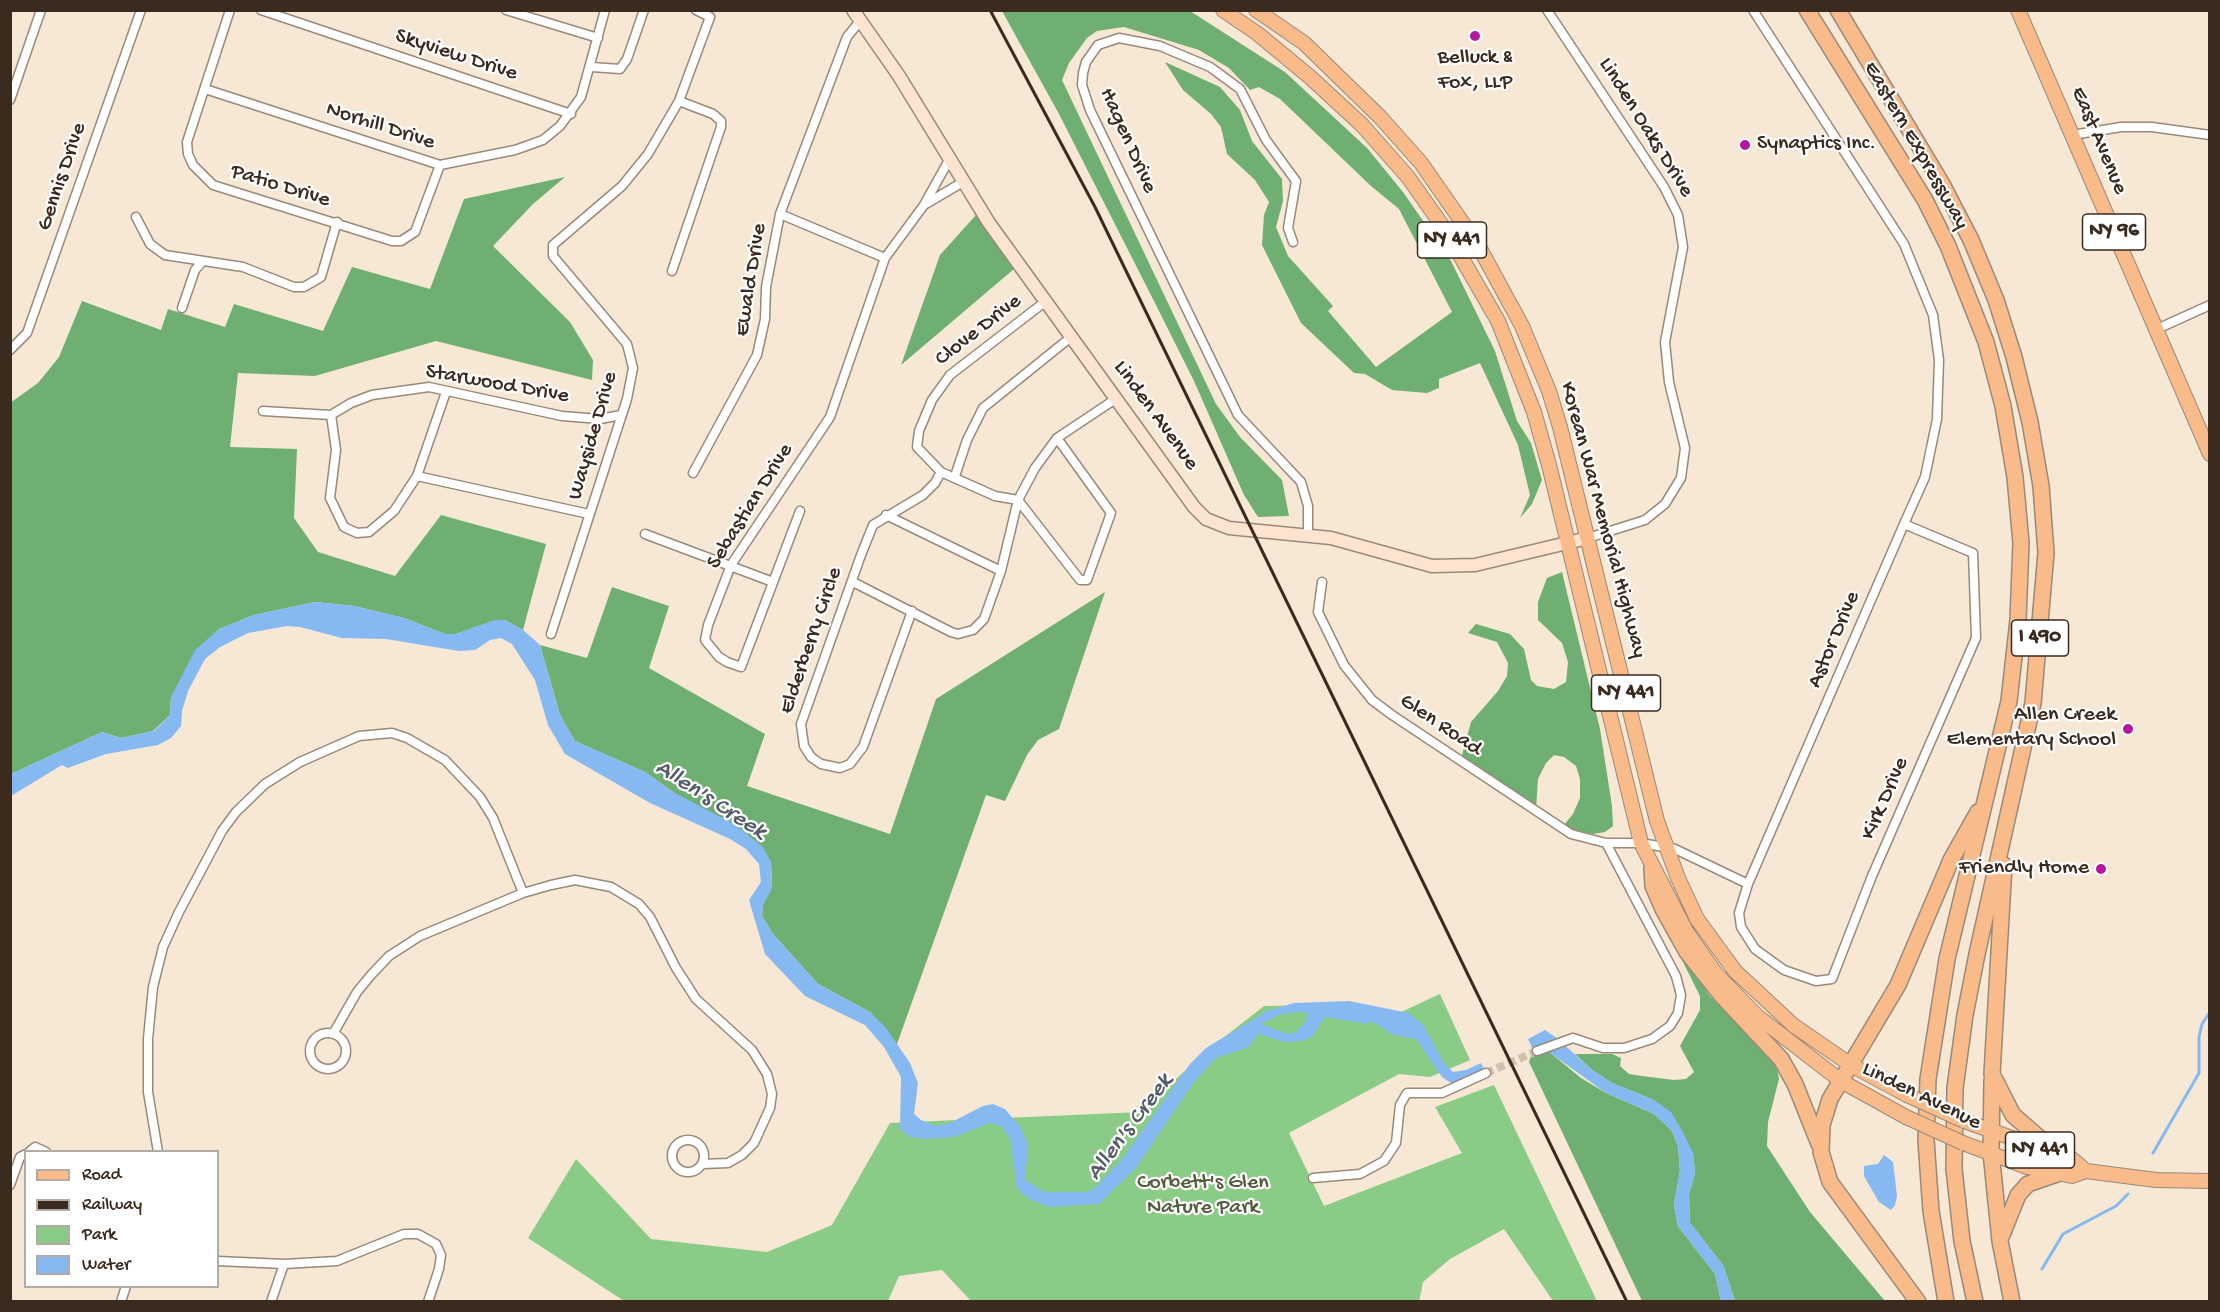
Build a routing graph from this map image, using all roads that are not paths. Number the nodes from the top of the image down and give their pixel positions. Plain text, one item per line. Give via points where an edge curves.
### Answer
1 (41, 10) edge
2 (141, 10) edge
3 (230, 10) edge
4 (261, 10) edge
5 (506, 10) edge
6 (605, 10) edge
7 (644, 10) edge
8 (696, 10) edge
9 (1223, 10) edge
10 (1256, 10) edge
11 (1547, 10) edge
12 (1753, 10) edge
13 (1808, 10) edge
14 (1838, 10) edge
15 (2018, 10) edge
16 (856, 16) edge
17 (598, 39) junction
18 (592, 67) junction
19 (205, 89) junction
20 (10, 100) edge
21 (679, 101) junction
22 (571, 114) junction
23 (2072, 135) junction
24 (2210, 135) edge
25 (949, 160) junction
26 (440, 165) junction
27 (963, 182) junction
28 (924, 205) junction
29 (780, 214) junction
30 (136, 217) dead end
31 (337, 222) junction
32 (1293, 242) dead end
33 (885, 258) junction
34 (202, 262) junction
35 (672, 272) dead end
36 (1046, 301) junction
37 (2210, 305) edge
38 (182, 308) dead end
39 (2157, 329) junction
40 (1071, 337) junction
41 (10, 350) edge
42 (446, 392) junction
43 (1117, 398) junction
44 (263, 411) dead end
45 (621, 415) junction
46 (331, 416) junction
47 (1057, 438) junction
48 (2210, 454) edge
49 (940, 472) junction
50 (693, 473) dead end
51 (417, 476) junction
52 (955, 476) junction
53 (1018, 500) junction
54 (800, 511) dead end
55 (589, 514) junction
56 (886, 515) junction
57 (1905, 524) junction
58 (645, 534) dead end
59 (1308, 534) junction
60 (1588, 538) junction
61 (1568, 543) junction
62 (731, 565) junction
63 (1001, 571) junction
64 (773, 582) junction
65 (853, 582) junction
66 (1322, 582) dead end
67 (912, 611) junction
68 (551, 634) dead end
69 (1986, 800) junction
70 (2007, 817) junction
71 (1606, 843) junction
72 (1641, 843) junction
73 (1666, 847) junction
74 (1652, 869) junction
75 (1748, 884) junction
76 (523, 893) junction
77 (333, 1034) junction
78 (1540, 1050) tunnel mouth
79 (1851, 1065) junction
80 (1486, 1073) tunnel mouth
81 (1992, 1074) junction
82 (1841, 1081) junction
83 (1991, 1132) junction
84 (158, 1150) edge
85 (1821, 1152) junction
86 (1991, 1152) junction
87 (24, 1155) edge
88 (2060, 1156) junction
89 (703, 1164) junction
90 (2086, 1171) junction
91 (2057, 1174) junction
92 (1313, 1178) dead end
93 (2210, 1181) edge
94 (10, 1185) edge
95 (2000, 1241) junction
96 (219, 1261) edge
97 (284, 1264) junction
98 (271, 1302) edge
99 (428, 1302) edge
100 (1918, 1302) edge
101 (1947, 1302) edge
102 (1975, 1302) edge
103 (2013, 1302) edge

1 - 20 street
2 - 41 street, Gennis Drive via 27,333
3 - 19 street, Patio Drive
4 - 22 street, Skyview Drive
5 - 17 street
6 - 17 street, Norhill Drive
7 - 18 street via 620,69
8 - 21 street, Wayside Drive via 710,17
9 - 61 main road, Korean War Memorial Highway / NY 441 via 1302,70 1362,125 1408,177 1446,231 1512,352 1537,423
10 - 60 main road, Korean War Memorial Highway / NY 441 via 1304,43 1380,117 1420,163 1478,245 1522,327 1549,391
11 - 60 street, Linden Oaks Drive via 1664,187 1678,215 1683,247 1665,342 1669,382 1685,448 1681,478 1665,504 1645,520
12 - 57 street, Astor Drive via 1904,244 1933,315 1939,360 1937,419 1925,477
13 - 69 highway, Eastern Expressway / I 490 via 1925,200 1948,246 1986,342 2003,406 2015,477 2021,554 2009,701
14 - 70 highway, Eastern Expressway / I 490 via 1971,240 1996,300 2030,422 2041,486 2046,553 2042,622 2033,703
15 - 23 main road, East Avenue / NY 96
16 - 25 street, Linden Avenue via 899,76
16 - 29 street, Ewald Drive
17 - 18 street, Norhill Drive
18 - 22 street, Norhill Drive
19 - 26 street, Norhill Drive
19 - 31 street, Patio Drive via 187,142 188,154 201,174 213,185
21 - 35 street via 713,114 721,121 721,127
21 - 45 street, Wayside Drive via 639,168 553,245 553,256 627,344 633,368
22 - 26 street, Norhill Drive via 543,140 515,150
23 - 24 street via 2121,127
23 - 39 main road, East Avenue / NY 96
25 - 27 street, Linden Avenue
25 - 28 street, Sebastian Drive
26 - 31 street, Patio Drive via 415,232 409,238 392,241
27 - 28 street, Sebastian Drive
27 - 36 street, Linden Avenue
28 - 33 street, Sebastian Drive
29 - 33 street
29 - 50 street, Ewald Drive via 757,356
30 - 34 street via 156,251 174,259
31 - 34 street via 321,277 304,287 294,287 243,267
32 - 59 street, Hagen Drive via 1288,228 1296,182 1266,140 1240,89 1210,67 1160,46 1119,38 1098,45 1083,74 1082,85 1090,110 1238,415 1301,482 1308,506
33 - 62 street, Sebastian Drive via 830,417
34 - 38 street via 195,270
36 - 40 street, Linden Avenue
36 - 49 street, Clove Drive via 942,383 925,414 917,447
37 - 39 street
39 - 48 main road, East Avenue / NY 96
40 - 43 street, Linden Avenue
40 - 52 street via 977,416
42 - 45 street, Starwood Drive via 562,416 600,419
42 - 46 street, Starwood Drive via 429,387 372,395
42 - 51 street
43 - 47 street
43 - 59 street, Linden Avenue via 1194,507 1215,524
44 - 46 street
45 - 55 street, Wayside Drive
46 - 51 street via 336,450 330,498 344,527 369,532 394,511
47 - 53 street
47 - 53 street via 1111,513 1087,580 1080,580
49 - 52 street
49 - 56 street, Elderberry Circle via 923,495
51 - 55 street
52 - 53 street via 995,496
53 - 63 street
54 - 64 street, Sebastian Drive
55 - 68 street, Wayside Drive
56 - 63 street
56 - 65 street, Elderberry Circle via 873,525
57 - 75 street, Astor Drive
57 - 75 street, Kirk Drive via 1973,553 1976,638 1872,876 1832,979 1816,981 1792,974 1751,944 1741,927 1739,913
58 - 62 street
59 - 61 street, Linden Avenue via 1412,562 1453,567
60 - 61 street, Linden Avenue
60 - 73 main road, Korean War Memorial Highway / NY 441
61 - 72 main road, Korean War Memorial Highway / NY 441
62 - 64 street
62 - 64 street, Sebastian Drive via 705,640 727,662 741,667
63 - 67 street via 984,619 973,630 951,632
65 - 67 street
65 - 67 street, Elderberry Circle via 801,724 804,746 821,764 840,768 850,764 863,747
66 - 71 street, Glen Road via 1318,612 1344,665 1372,700 1559,828
69 - 79 highway via 1951,860 1891,1000
69 - 101 highway, Eastern Expressway / I 490 via 1947,959 1928,1079 1926,1140 1931,1211
70 - 81 highway
70 - 102 highway, Eastern Expressway / I 490 via 1965,1015 1955,1088 1954,1169 1962,1241
71 - 72 street, Glen Road
71 - 78 street via 1676,976 1681,1004 1670,1026 1652,1039 1613,1049 1568,1039
72 - 73 street, Glen Road
72 - 74 main road, Korean War Memorial Highway / NY 441
73 - 75 street via 1687,853
73 - 79 main road, Korean War Memorial Highway / NY 441 via 1697,919 1735,971 1793,1025
74 - 82 main road, Korean War Memorial Highway / NY 441 via 1686,931 1716,974 1757,1016
74 - 85 highway via 1653,886 1687,952 1781,1059
76 - 77 street via 420,936 389,956 357,992
76 - 84 street via 494,818 480,796 445,760 407,738 392,733 359,736 300,762 265,784 222,831 163,947 153,987 147,1048 148,1092
76 - 89 street via 584,881 611,887 639,904 696,999 761,1063 772,1094 761,1134 742,1155 728,1163
77 - 77 street via 343,1041 345,1058 332,1069 320,1068 309,1053 312,1042 321,1034
79 - 82 highway
79 - 83 main road, Linden Avenue / NY 441, bridge via 1906,1095
80 - 92 street via 1442,1093 1407,1093 1400,1105 1396,1143 1384,1161 1359,1174
81 - 83 highway
81 - 88 highway via 2013,1115
82 - 85 highway via 1825,1112
82 - 86 main road, Linden Avenue / NY 441, bridge via 1906,1117
83 - 86 highway
83 - 88 main road, Linden Avenue / NY 441
85 - 100 highway via 1836,1191
86 - 91 main road, Linden Avenue / NY 441
86 - 95 highway
87 - 94 street
88 - 90 main road, Linden Avenue / NY 441 via 2072,1159
89 - 89 street via 705,1153 699,1143 683,1140 674,1147 672,1157 680,1170 690,1172
90 - 91 main road, Linden Avenue / NY 441 via 2072,1176
90 - 93 main road, Linden Avenue / NY 441 via 2156,1180
91 - 95 highway via 2028,1184 2018,1195
95 - 103 highway
96 - 97 street
97 - 98 street
97 - 99 street via 344,1260 396,1237 418,1234 436,1244 441,1255

